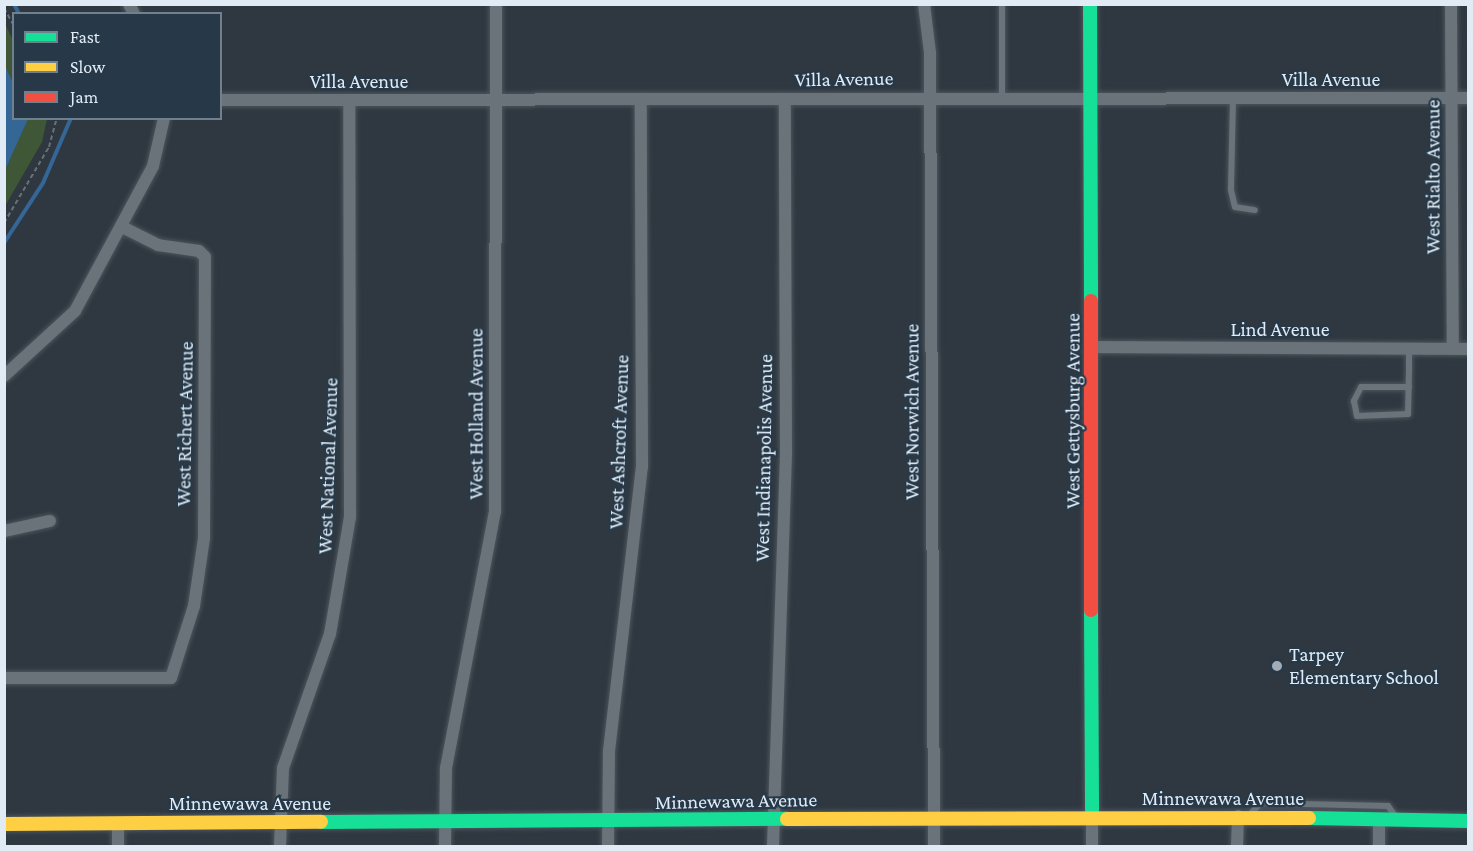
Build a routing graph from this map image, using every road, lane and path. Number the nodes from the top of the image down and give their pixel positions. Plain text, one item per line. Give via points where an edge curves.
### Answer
1 (496, 4) edge
2 (924, 4) edge
3 (1002, 4) edge
4 (1090, 4) edge
5 (1451, 4) edge
6 (4, 8) edge
7 (12, 22) edge
8 (930, 97) junction
9 (1002, 98) junction
10 (1091, 98) junction
11 (1233, 98) junction
12 (1452, 98) junction
13 (1468, 98) edge
14 (641, 99) junction
15 (785, 99) junction
16 (222, 100) edge
17 (349, 101) junction
18 (496, 101) junction
19 (56, 120) edge
20 (164, 120) edge
21 (1255, 210) dead end
22 (4, 223) edge
23 (122, 227) junction
24 (1092, 347) junction
25 (1453, 348) junction
26 (1409, 349) junction
27 (1468, 349) edge
28 (4, 376) edge
29 (1409, 387) junction
30 (50, 521) dead end
31 (4, 531) edge
32 (4, 678) edge
33 (1242, 816) junction
34 (1092, 817) junction
35 (773, 819) junction
36 (1380, 819) junction
37 (1397, 819) junction
38 (445, 820) junction
39 (934, 820) junction
40 (1468, 820) edge
41 (608, 822) junction
42 (118, 823) junction
43 (280, 823) junction
44 (4, 824) edge
45 (118, 846) edge
46 (280, 846) edge
47 (445, 846) edge
48 (608, 846) edge
49 (773, 846) edge
50 (934, 846) edge
51 (1092, 846) edge
52 (1237, 846) edge
53 (1379, 846) edge

1 - 18 street, West Holland Avenue
2 - 8 street, West Norwich Avenue
3 - 9 lane
4 - 10 street, West Gettysburg Avenue
5 - 12 street, West Rialto Avenue
6 - 7 path
8 - 9 street, Villa Avenue
8 - 15 street, Villa Avenue
8 - 39 street, West Norwich Avenue
9 - 10 street, Villa Avenue
10 - 11 street, Villa Avenue
10 - 24 street, West Gettysburg Avenue
11 - 12 street, Villa Avenue
11 - 21 lane via 1231,190 1235,207
12 - 13 street, Villa Avenue
12 - 25 street, West Rialto Avenue
14 - 15 street, Villa Avenue
14 - 18 street, Villa Avenue
14 - 41 street, West Ashcroft Avenue via 642,467 609,751
15 - 35 street, West Indianapolis Avenue via 786,451
16 - 17 street, Villa Avenue
17 - 18 street, Villa Avenue
17 - 43 street, West National Avenue via 350,517 330,634 284,768
18 - 38 street, West Holland Avenue via 495,512 446,768
19 - 22 path via 49,147
20 - 23 street via 153,166
23 - 28 street via 75,311
23 - 32 street, West Richert Avenue via 158,245 198,250 206,266 204,538 194,606 171,678
24 - 26 street, Lind Avenue
24 - 34 street, West Gettysburg Avenue
25 - 26 street, Lind Avenue
25 - 27 street, Lind Avenue
26 - 29 lane
29 - 29 lane via 1361,387 1354,401 1357,416 1403,418 1408,414
30 - 31 street
33 - 34 street, Minnewawa Avenue
33 - 36 street, Minnewawa Avenue
33 - 37 lane via 1261,803 1388,806
33 - 52 street
34 - 39 street, Minnewawa Avenue
34 - 51 street
35 - 39 street, Minnewawa Avenue
35 - 41 street, Minnewawa Avenue
35 - 49 street, West Indianapolis Avenue
36 - 37 street, Minnewawa Avenue
36 - 53 street
37 - 40 street, Minnewawa Avenue
38 - 41 street, Minnewawa Avenue
38 - 43 street, Minnewawa Avenue
38 - 47 street, West Holland Avenue
39 - 50 street, West Norwich Avenue
41 - 48 street, West Ashcroft Avenue
42 - 43 street, Minnewawa Avenue
42 - 44 street, Minnewawa Avenue
42 - 45 street
43 - 46 street, West National Avenue

